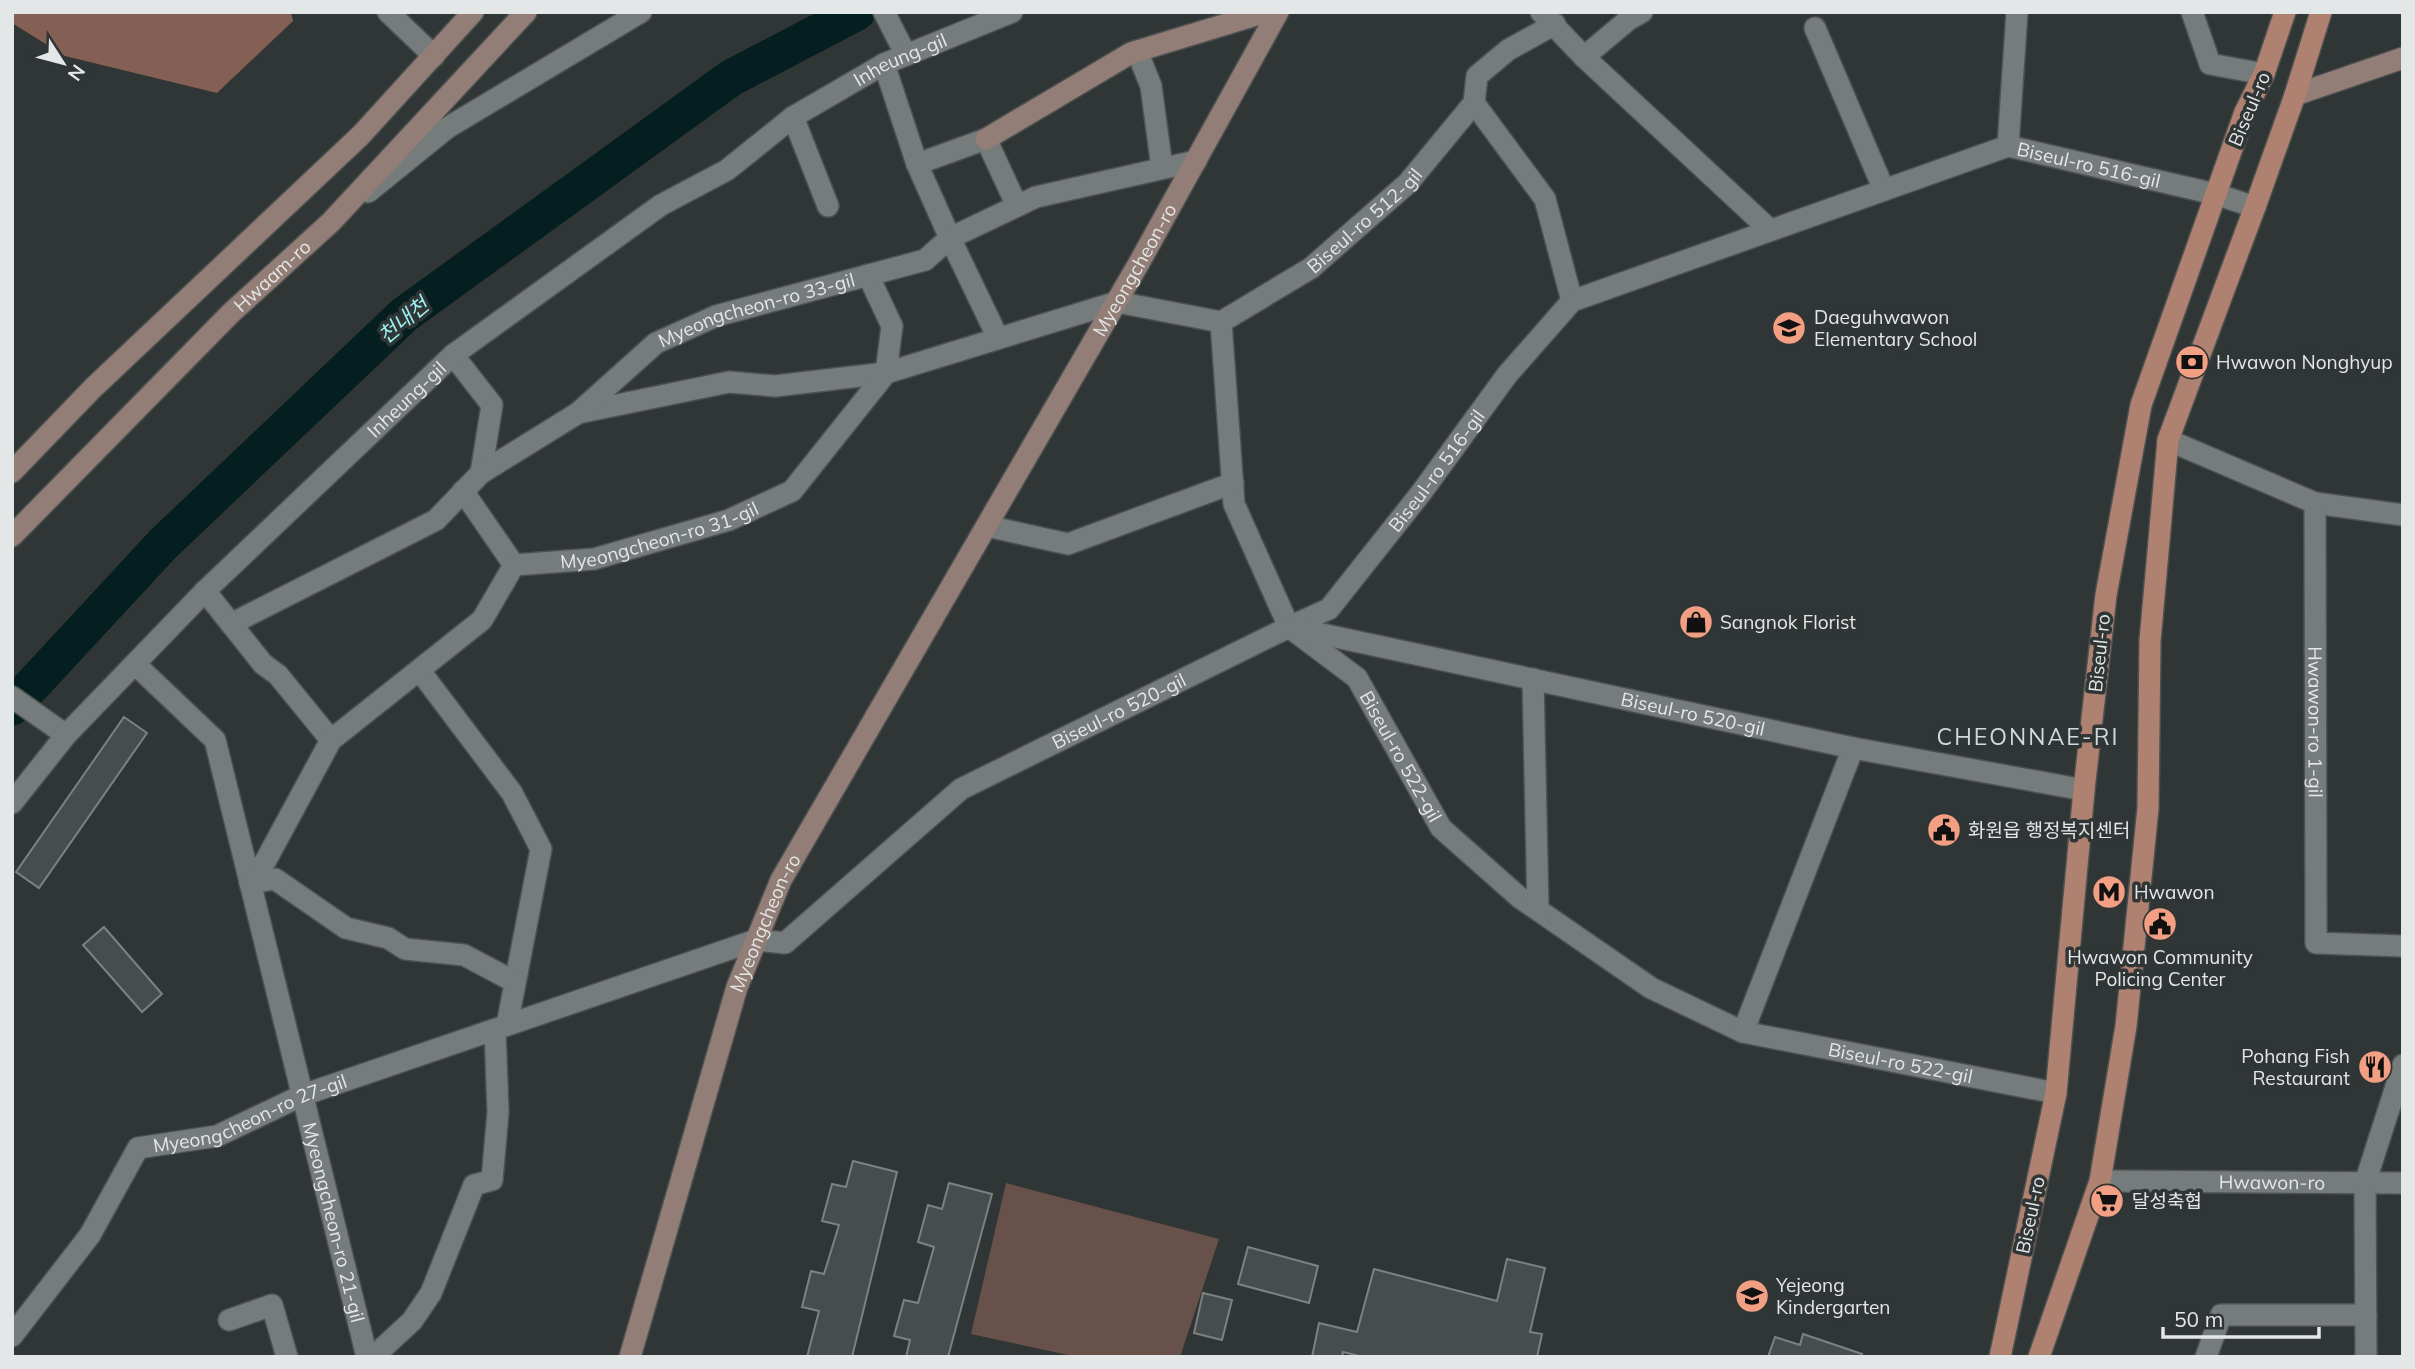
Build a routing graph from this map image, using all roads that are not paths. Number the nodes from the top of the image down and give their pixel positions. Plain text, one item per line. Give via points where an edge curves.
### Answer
1 (388, 12) edge
2 (473, 12) edge
3 (526, 12) edge
4 (641, 12) edge
5 (884, 12) edge
6 (1012, 12) edge
7 (1266, 12) edge
8 (1278, 12) edge
9 (2017, 12) edge
10 (2192, 12) edge
11 (2285, 12) edge
12 (2321, 12) edge
13 (1630, 15) edge
14 (1548, 18) edge
15 (1815, 28) dead end
16 (1137, 51) junction
17 (906, 55) junction
18 (434, 56) junction
19 (1584, 57) junction
20 (2403, 58) edge
21 (884, 64) junction
22 (2264, 74) junction
23 (2295, 95) junction
24 (1475, 103) junction
25 (793, 117) junction
26 (986, 139) junction
27 (2008, 146) junction
28 (1196, 160) junction
29 (917, 164) junction
30 (1162, 168) junction
31 (1884, 190) junction
32 (2215, 194) junction
33 (828, 206) dead end
34 (1017, 206) junction
35 (2255, 207) junction
36 (331, 222) junction
37 (1770, 230) junction
38 (950, 238) junction
39 (867, 275) junction
40 (1572, 301) junction
41 (1116, 302) junction
42 (1221, 322) junction
43 (998, 338) junction
44 (453, 355) junction
45 (886, 373) junction
46 (578, 413) junction
47 (2168, 440) junction
48 (20, 452) edge
49 (12, 472) edge
50 (481, 473) junction
51 (1233, 483) junction
52 (463, 491) junction
53 (2315, 503) junction
54 (2403, 515) edge
55 (987, 526) junction
56 (12, 536) edge
57 (514, 565) junction
58 (205, 592) junction
59 (231, 624) junction
60 (1289, 627) junction
61 (135, 664) junction
62 (421, 671) junction
63 (1533, 679) junction
64 (12, 696) edge
65 (65, 735) junction
66 (331, 740) junction
67 (1853, 748) junction
68 (2084, 790) junction
69 (12, 803) edge
70 (250, 883) junction
71 (1538, 910) junction
72 (756, 940) junction
73 (2403, 946) edge
74 (515, 982) junction
75 (501, 1028) junction
76 (1743, 1032) junction
77 (2403, 1065) edge
78 (2056, 1093) junction
79 (303, 1096) junction
80 (2100, 1181) junction
81 (2365, 1183) junction
82 (2403, 1183) edge
83 (2366, 1315) junction
84 (229, 1320) dead end
85 (12, 1336) edge
86 (287, 1357) edge
87 (370, 1357) edge
88 (630, 1357) edge
89 (2000, 1357) edge
90 (2039, 1357) edge
91 (2206, 1357) edge
92 (2366, 1357) edge

1 - 18 street
2 - 18 street, Hwaam-ro
3 - 36 street, Hwaam-ro
4 - 36 street via 447,128
5 - 17 street
6 - 17 street, Inheung-gil
7 - 16 street
8 - 28 street, Myeongcheon-ro
9 - 27 street
10 - 22 street via 2210,64
11 - 22 main road, Biseul-ro
12 - 23 main road, Biseul-ro
13 - 19 street
14 - 19 street, Biseul-ro 512-gil
14 - 24 street, Biseul-ro 512-gil via 1477,76
15 - 31 street
16 - 26 street
16 - 30 street via 1152,86
17 - 21 street, Inheung-gil
18 - 48 street, Hwaam-ro via 361,135
19 - 37 street, Biseul-ro 512-gil
20 - 23 street
21 - 25 street, Inheung-gil
21 - 29 street
22 - 32 main road, Biseul-ro
23 - 35 main road, Biseul-ro
24 - 40 street via 1545,198
24 - 42 street, Biseul-ro 512-gil via 1408,183 1311,268
25 - 33 street
25 - 44 street, Inheung-gil via 727,170 661,205
26 - 29 street
26 - 34 street
27 - 31 street, Biseul-ro 516-gil
27 - 32 street, Biseul-ro 516-gil
28 - 30 street, Myeongcheon-ro 33-gil
28 - 41 street, Myeongcheon-ro
29 - 38 street
30 - 34 street, Myeongcheon-ro 33-gil via 1036,197
31 - 37 street, Biseul-ro 516-gil
32 - 35 street, Biseul-ro 516-gil
32 - 68 main road, Biseul-ro via 2141,405 2106,595
34 - 38 street, Myeongcheon-ro 33-gil
35 - 47 main road, Biseul-ro
36 - 56 street, Hwaam-ro via 231,313
37 - 40 street, Biseul-ro 516-gil
38 - 39 street, Myeongcheon-ro 33-gil via 925,260
38 - 43 street
39 - 45 street via 892,326
39 - 46 street, Myeongcheon-ro 33-gil via 716,316 656,343
40 - 60 street, Biseul-ro 516-gil via 1507,375 1422,493 1329,609
41 - 42 street
41 - 43 street
41 - 55 street, Myeongcheon-ro
42 - 51 street, Biseul-ro 522-gil
43 - 45 street
44 - 50 street via 492,405
44 - 58 street, Inheung-gil
45 - 46 street, Myeongcheon-ro 33-gil via 775,386 729,382
45 - 57 street, Myeongcheon-ro 31-gil via 792,491 729,520 594,559
46 - 50 street, Myeongcheon-ro 33-gil
47 - 53 street
47 - 80 main road, Biseul-ro via 2150,641 2148,807 2126,1026
48 - 49 street, Hwaam-ro
50 - 52 street, Myeongcheon-ro 33-gil
51 - 55 street via 1068,544
51 - 60 street, Biseul-ro 522-gil via 1234,504
52 - 57 street
52 - 59 street, Myeongcheon-ro 33-gil via 436,520
53 - 54 street
53 - 73 street, Hwawon-ro 1-gil via 2316,943
55 - 72 street, Myeongcheon-ro via 781,880
57 - 62 street via 482,620
58 - 59 street
58 - 61 street, Inheung-gil
59 - 66 street
60 - 63 street, Biseul-ro 520-gil
60 - 71 street, Biseul-ro 522-gil via 1357,678 1441,828
60 - 72 street, Biseul-ro 520-gil via 961,789 785,943
61 - 65 street, Inheung-gil
61 - 70 street, Myeongcheon-ro 21-gil via 215,740
62 - 66 street
62 - 74 street via 512,793 541,849
63 - 67 street, Biseul-ro 520-gil
63 - 71 street
64 - 65 street
65 - 69 street, Inheung-gil
66 - 70 street
67 - 68 street, Biseul-ro 520-gil
67 - 76 street
68 - 78 main road, Biseul-ro
70 - 74 street via 275,879 346,928 388,938 405,949 464,955
70 - 79 street, Myeongcheon-ro 21-gil
71 - 76 street, Biseul-ro 522-gil via 1651,988
72 - 75 street, Myeongcheon-ro 27-gil
72 - 88 street, Myeongcheon-ro via 737,988
74 - 75 street
75 - 79 street, Myeongcheon-ro 27-gil
75 - 87 street, Myeongcheon-ro 21-gil via 492,1180 474,1185 431,1293 412,1321
76 - 78 street, Biseul-ro 522-gil
77 - 81 street
78 - 89 main road, Biseul-ro
79 - 85 street, Myeongcheon-ro 27-gil via 217,1136 138,1148 90,1235
79 - 87 street, Myeongcheon-ro 21-gil
80 - 81 street, Hwawon-ro
80 - 90 main road, Biseul-ro
81 - 82 street, Hwawon-ro
81 - 83 street
83 - 91 street via 2221,1315
83 - 92 street
84 - 86 street via 272,1305

